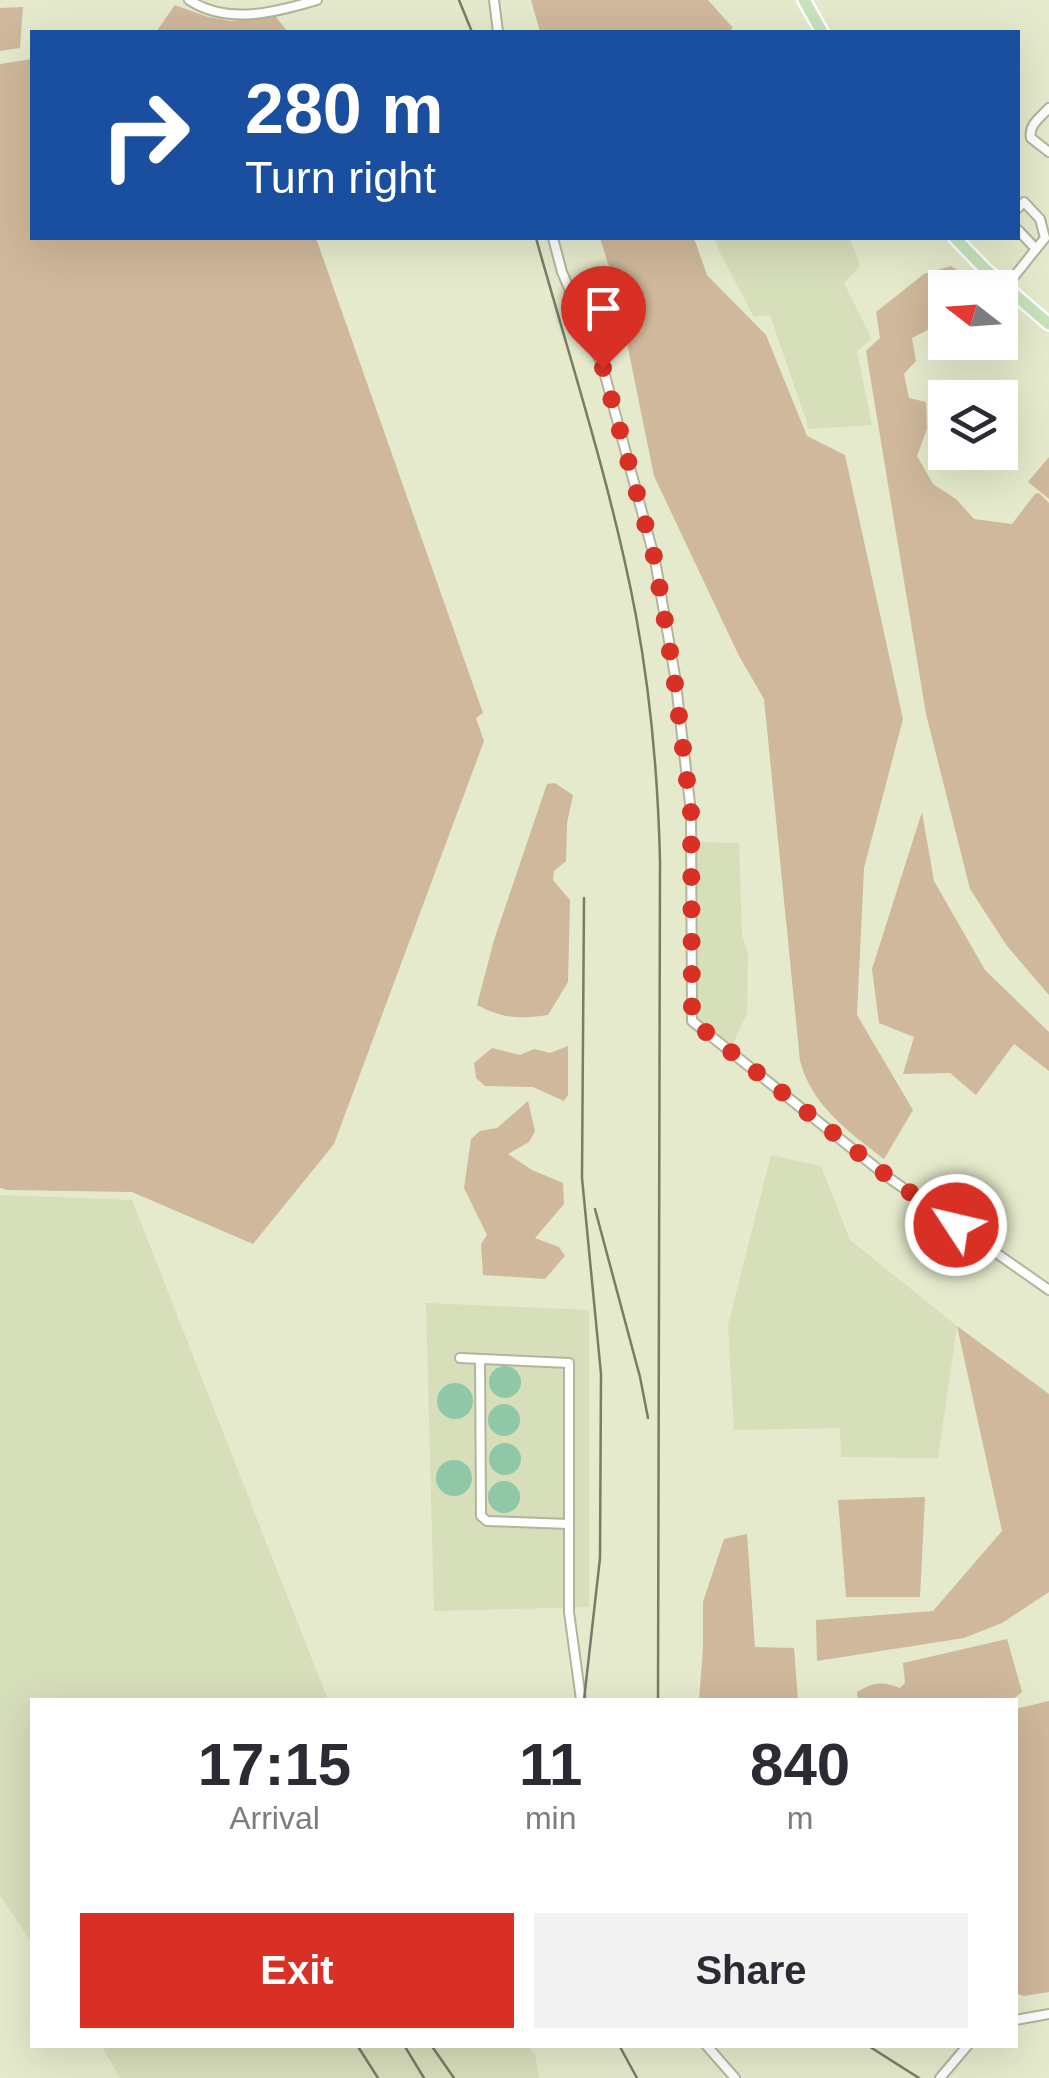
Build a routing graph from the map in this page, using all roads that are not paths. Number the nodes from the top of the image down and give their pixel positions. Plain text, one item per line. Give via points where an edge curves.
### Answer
1 (188, 0) edge
2 (316, 0) edge
3 (494, 0) edge
4 (804, 0) edge
5 (498, 30) edge
6 (821, 30) edge
7 (1049, 108) edge
8 (1049, 152) edge
9 (1020, 206) edge
10 (1020, 232) edge
11 (554, 240) edge
12 (957, 240) edge
13 (1036, 250) junction
14 (987, 270) edge
15 (1018, 272) edge
16 (1018, 299) edge
17 (1049, 324) edge
18 (1049, 1290) edge
19 (460, 1358) dead end
20 (480, 1359) junction
21 (569, 1524) junction
22 (581, 1698) edge
23 (1049, 2014) edge
24 (1018, 2019) edge
25 (709, 2048) edge
26 (965, 2048) edge
27 (735, 2078) edge
28 (940, 2078) edge

1 - 2 street via 229,16
3 - 5 street
4 - 6 main road
7 - 8 street via 1030,132
9 - 13 street via 1024,202 1040,219 1045,238
10 - 13 street
11 - 18 street via 603,368 655,560 691,812 692,1021 890,1178
12 - 14 main road
13 - 15 street
16 - 17 main road
19 - 20 street
20 - 21 street via 481,1516
20 - 21 street via 569,1363
21 - 22 street via 569,1612
23 - 24 street
25 - 27 street
26 - 28 street

